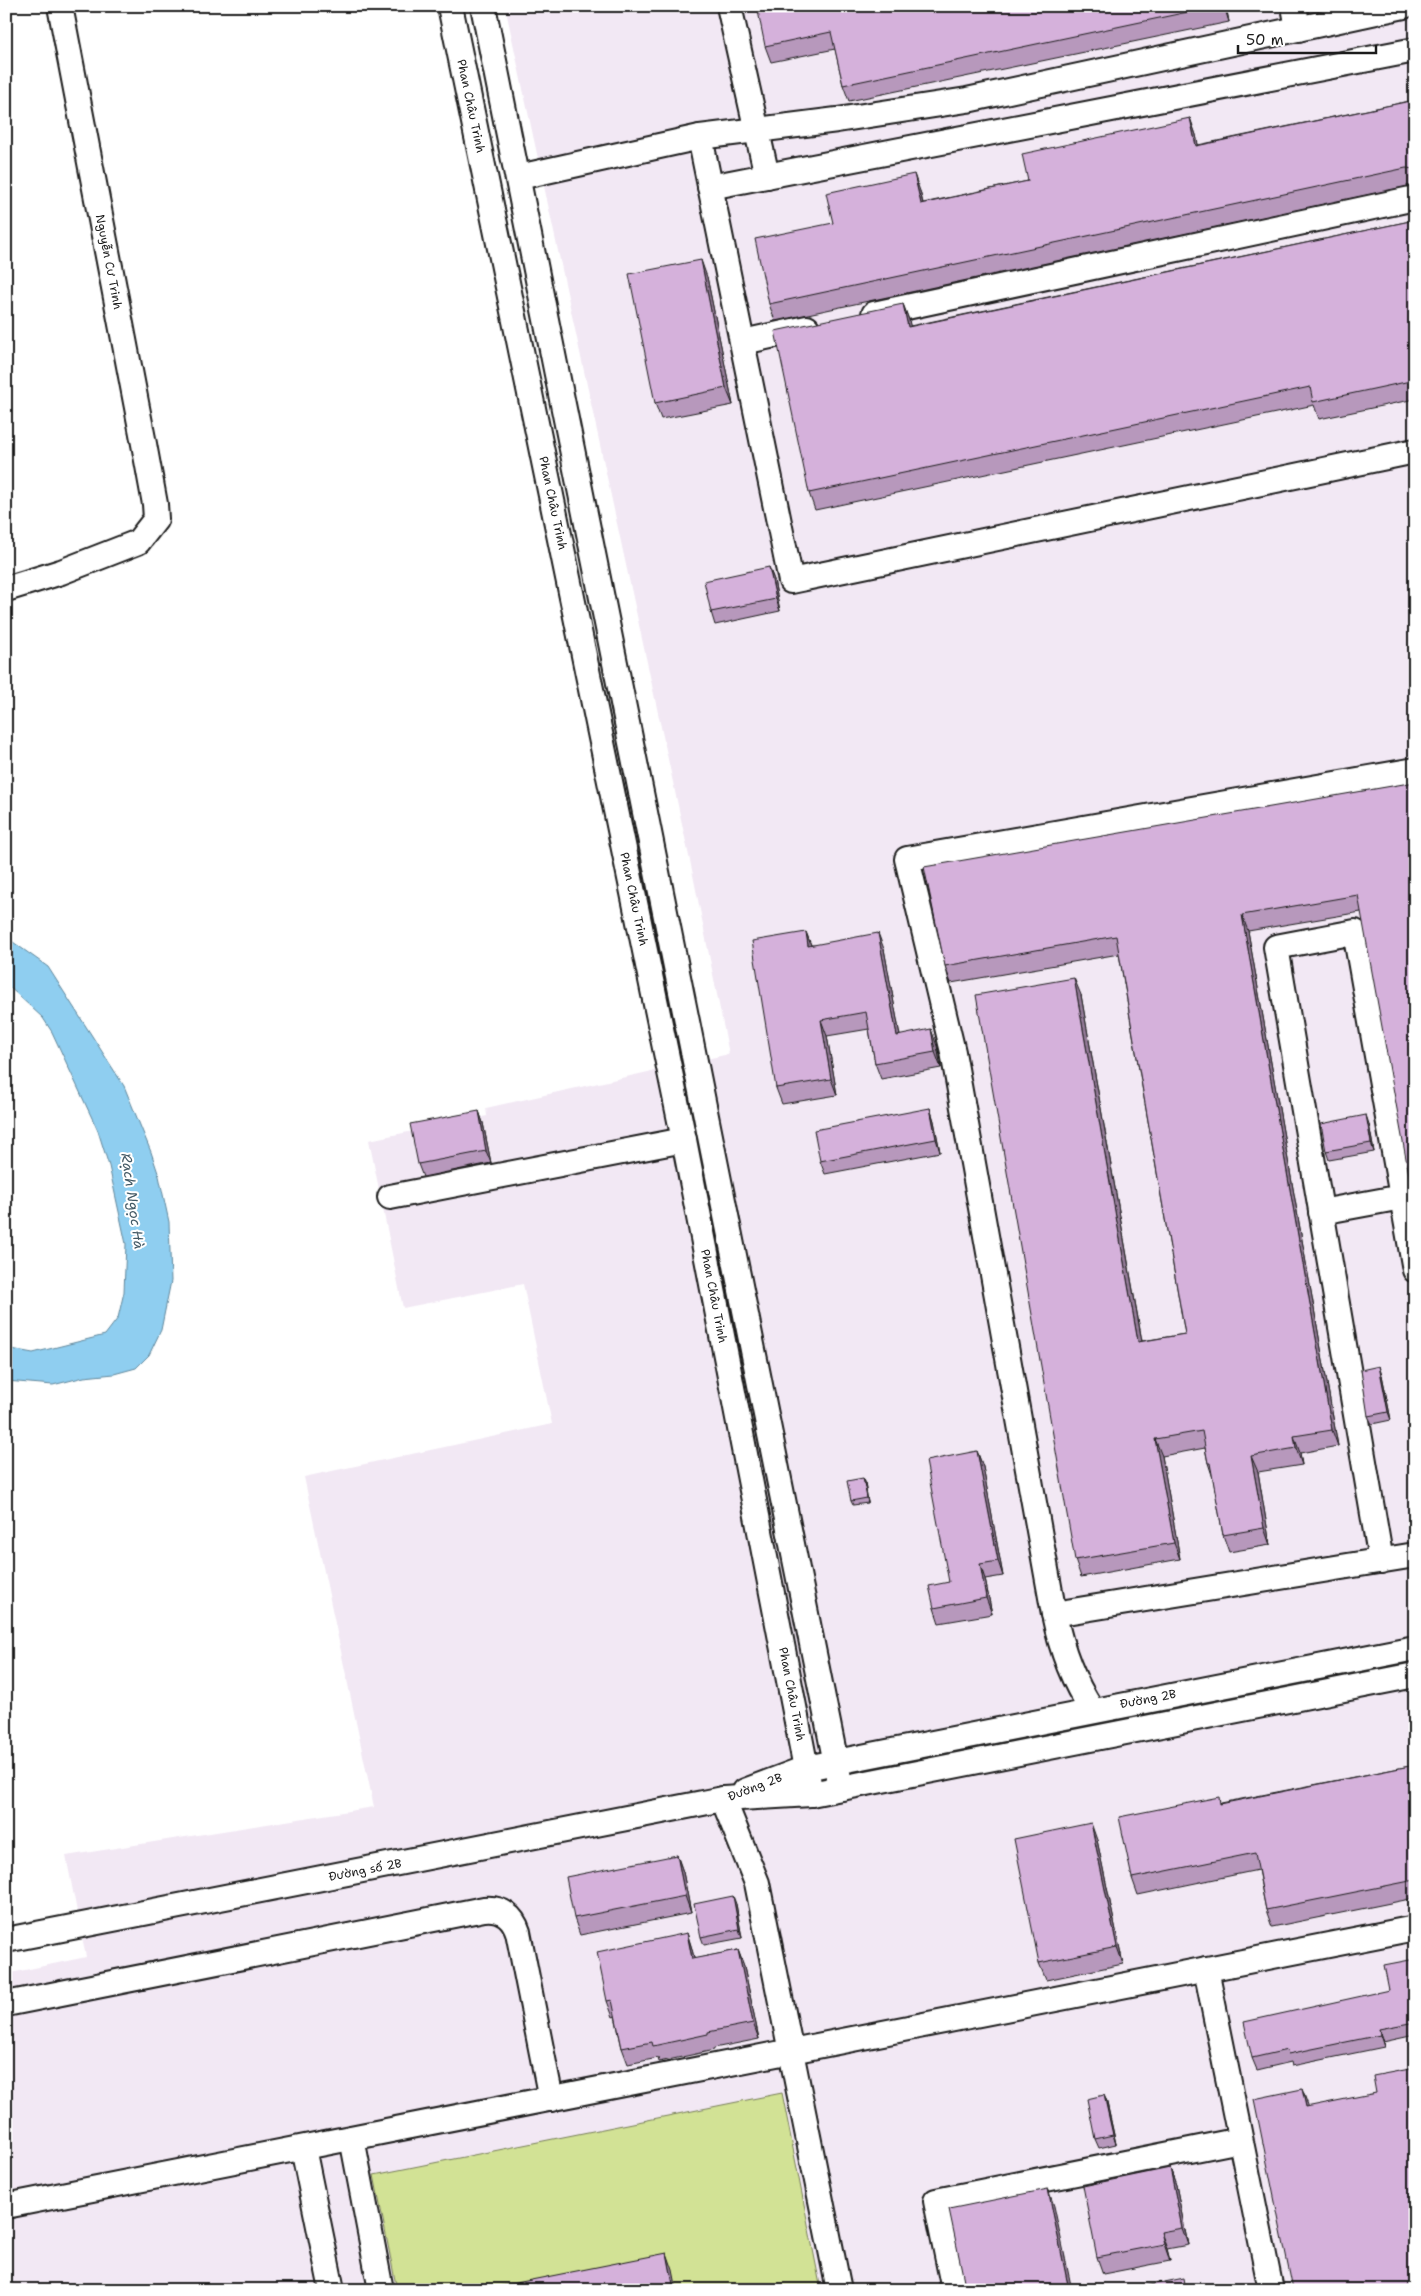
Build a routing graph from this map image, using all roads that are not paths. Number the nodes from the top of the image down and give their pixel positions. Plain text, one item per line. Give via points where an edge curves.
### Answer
1 (60, 6) edge
2 (450, 6) edge
3 (483, 6) edge
4 (729, 6) edge
5 (1404, 6) edge
6 (1296, 18) edge
7 (1415, 50) edge
8 (756, 129) junction
9 (700, 137) junction
10 (767, 176) junction
11 (518, 177) junction
12 (710, 187) junction
13 (1415, 198) edge
14 (742, 342) junction
15 (1415, 451) edge
16 (6, 589) edge
17 (1415, 770) edge
18 (684, 1140) junction
19 (390, 1197) dead end
20 (1402, 1198) junction
21 (1321, 1212) junction
22 (1415, 1270) edge
23 (1415, 1555) edge
24 (1381, 1561) junction
25 (1054, 1614) junction
26 (1415, 1648) edge
27 (1415, 1675) edge
28 (1092, 1710) junction
29 (836, 1762) junction
30 (806, 1768) junction
31 (841, 1788) junction
32 (811, 1794) junction
33 (723, 1799) junction
34 (1415, 1928) edge
35 (6, 1940) edge
36 (1206, 1969) junction
37 (6, 2004) edge
38 (791, 2051) junction
39 (551, 2099) junction
40 (352, 2138) junction
41 (1240, 2140) junction
42 (303, 2148) junction
43 (6, 2206) edge
44 (332, 2290) edge
45 (381, 2290) edge
46 (839, 2290) edge
47 (954, 2290) edge
48 (1271, 2290) edge

1 - 16 street, Nguyễn Cư Trinh via 156,519 138,542
2 - 18 street, Phan Châu Trinh
3 - 11 street
4 - 8 street
5 - 6 street
6 - 8 street via 967,100
7 - 10 street
8 - 9 street
8 - 10 street
9 - 11 street
9 - 12 street
10 - 12 street
11 - 29 street
12 - 14 street
13 - 14 street
14 - 15 street via 791,581
17 - 25 street via 907,859 953,1052
18 - 19 street
18 - 30 street, Phan Châu Trinh
20 - 21 street
20 - 21 street via 1355,932 1276,946
20 - 22 street
21 - 24 street
23 - 24 street
24 - 25 street
25 - 28 street via 1064,1655 1080,1693
26 - 28 street, Đường 2B
27 - 31 street, Đường 2B
28 - 29 street, Đường 2B
29 - 30 street, Đường 2B
29 - 31 street
30 - 32 street, Phan Châu Trinh
30 - 33 street, Đường 2B
31 - 32 street, Đường 2B
32 - 33 street, Đường 2B
33 - 35 street, Đường số 2B
33 - 38 street via 757,1883
34 - 36 street
36 - 38 street
36 - 41 street
37 - 39 street via 491,1908 508,1915 518,1932
38 - 39 street
38 - 46 street
39 - 40 street
40 - 42 street
40 - 45 street
41 - 47 street via 936,2201
41 - 48 street
42 - 43 street
42 - 44 street

